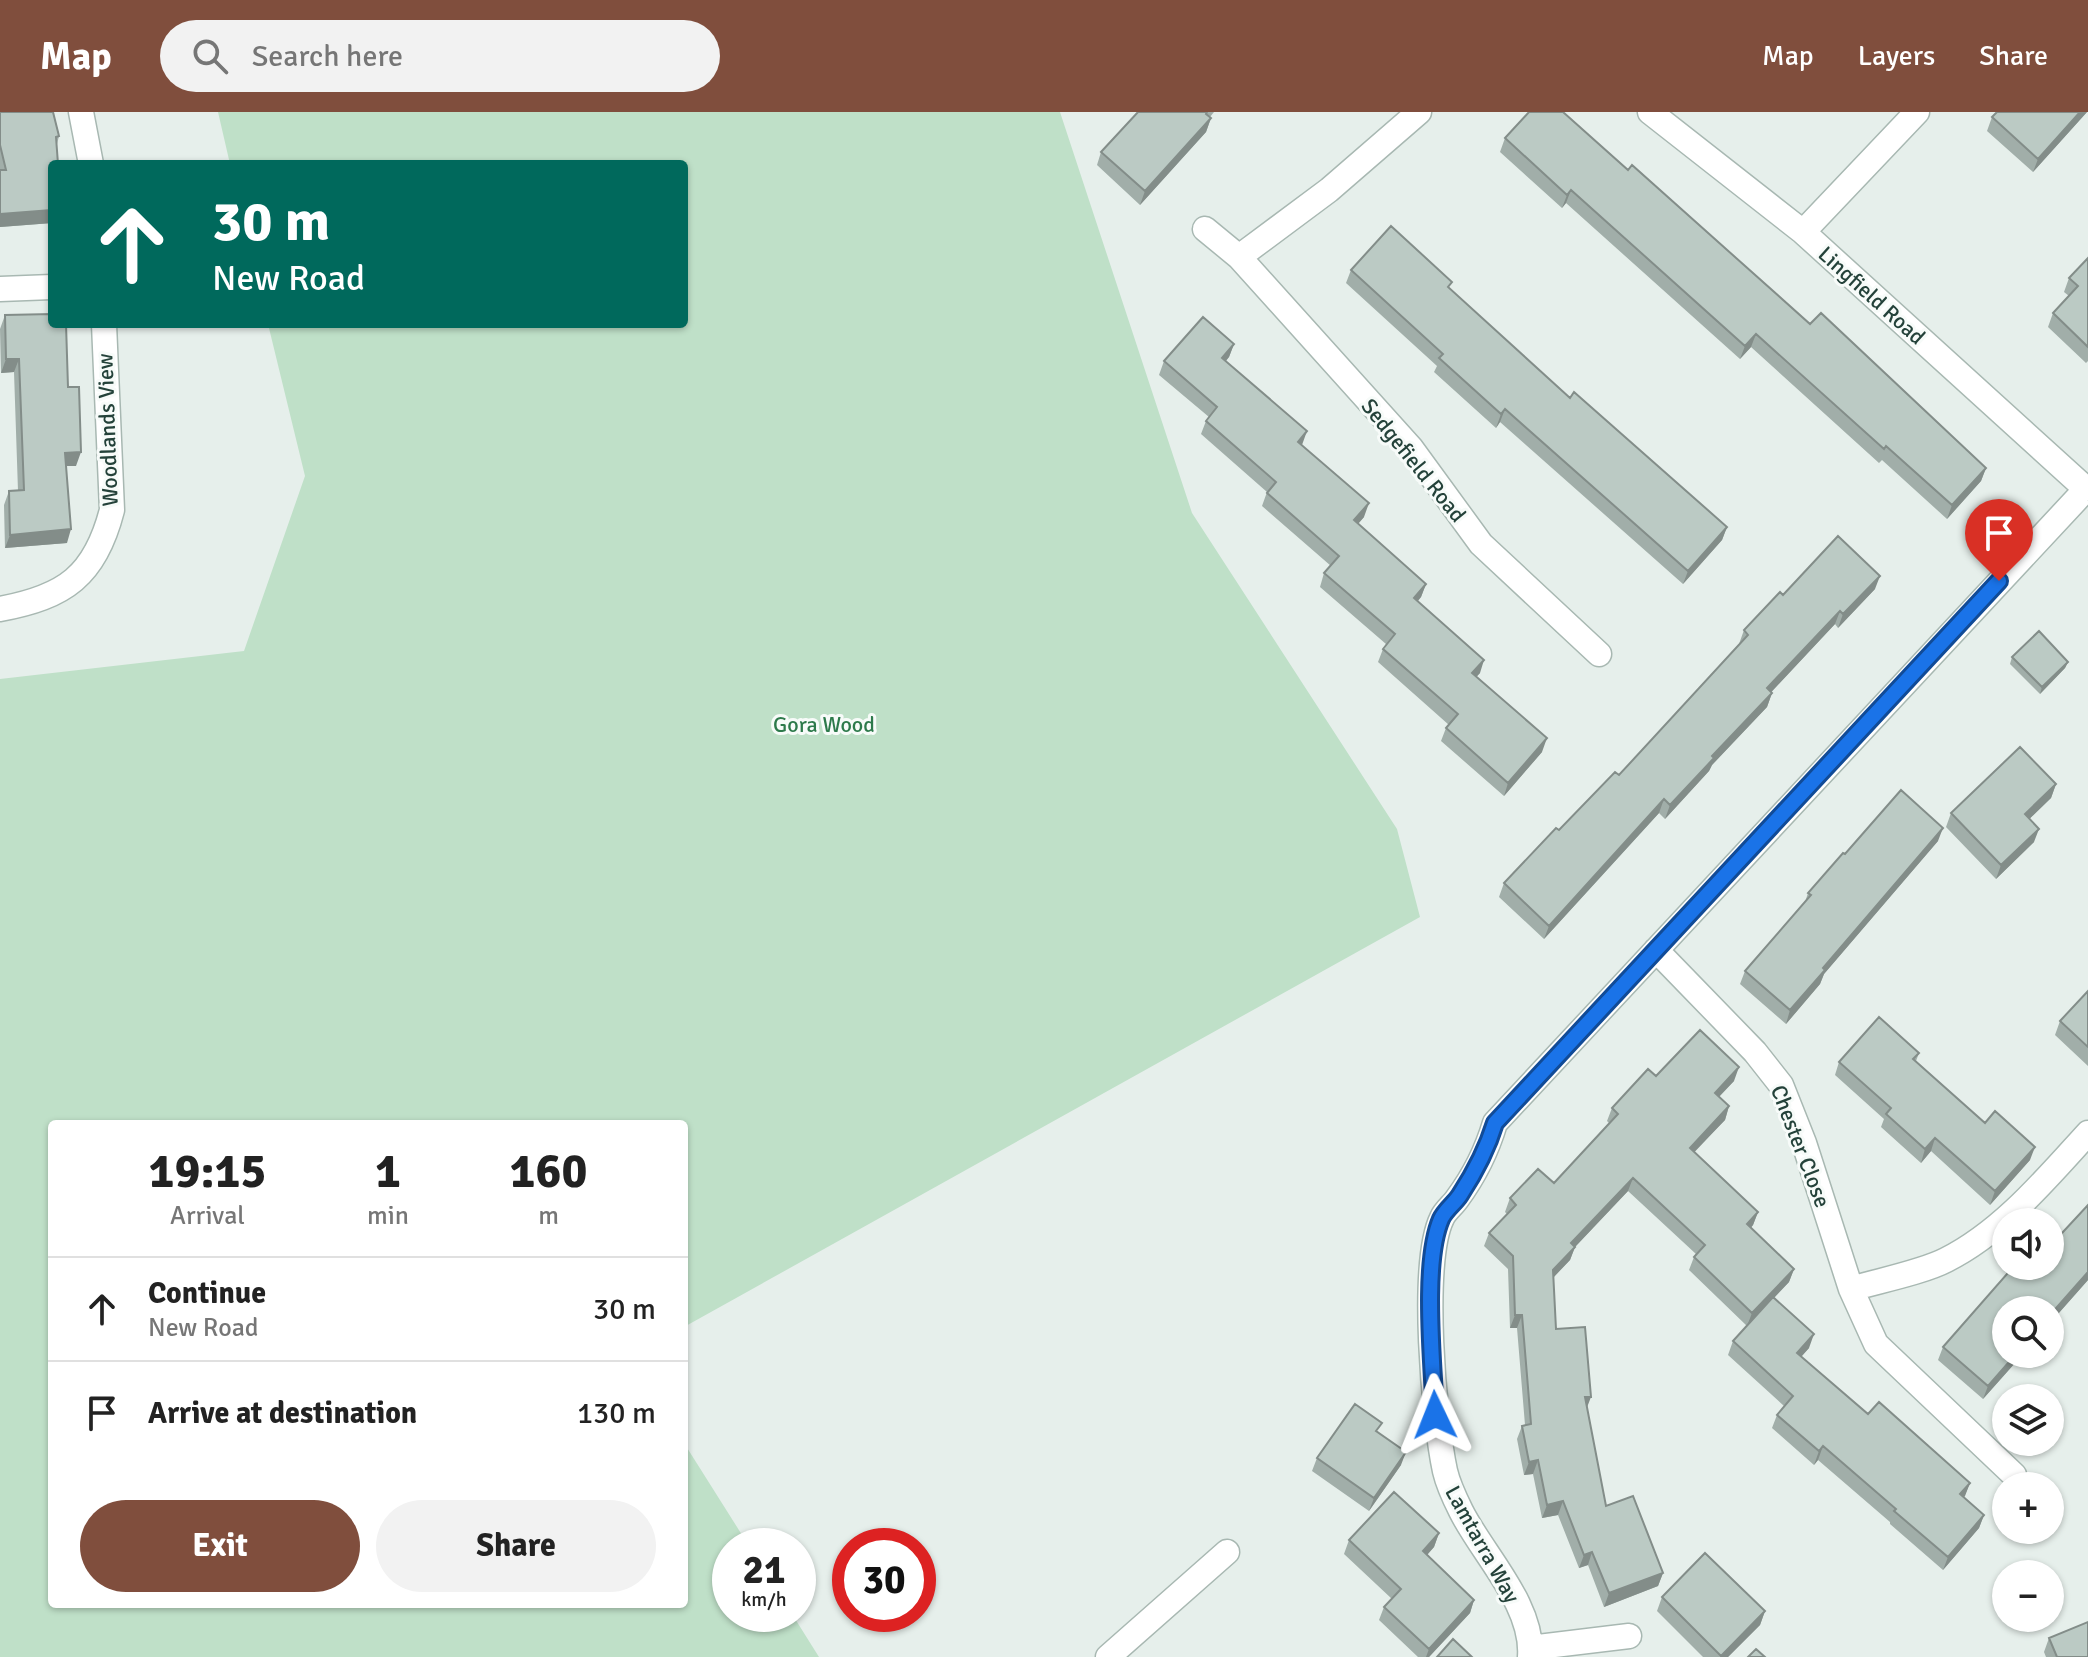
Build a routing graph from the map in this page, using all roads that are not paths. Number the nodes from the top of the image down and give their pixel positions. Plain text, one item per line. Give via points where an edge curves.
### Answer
1 (81, 112) edge
2 (1419, 112) edge
3 (1650, 112) edge
4 (1917, 112) edge
5 (90, 160) edge
6 (1205, 229) dead end
7 (1803, 232) junction
8 (1239, 257) junction
9 (48, 287) edge
10 (0, 289) edge
11 (104, 328) edge
12 (2087, 488) edge
13 (0, 609) edge
14 (1599, 654) dead end
15 (1656, 950) junction
16 (2088, 1133) edge
17 (1851, 1289) junction
18 (2011, 1472) edge
19 (1227, 1552) dead end
20 (1629, 1636) dead end
21 (1595, 1649) edge
22 (1530, 1653) edge
23 (1108, 1657) edge

1 - 5 street
2 - 8 street via 1329,190
3 - 7 street, Lingfield Road
4 - 7 street
6 - 8 street, Sedgefield Road
7 - 12 street, Lingfield Road
8 - 14 street, Sedgefield Road via 1411,448 1481,544
9 - 10 street
11 - 13 street, Woodlands View via 112,510 105,538 80,575 35,602
12 - 15 street, Lamtarra Way
15 - 17 street, Chester Close via 1781,1085
15 - 22 street, Lamtarra Way via 1495,1123 1488,1147 1442,1217 1433,1248 1435,1415 1446,1475 1462,1513 1517,1601
16 - 17 street via 2030,1195 1945,1261
17 - 18 street, Chester Close via 1876,1344
19 - 23 street
20 - 21 street, Lamtarra Way
21 - 22 street, Lamtarra Way

